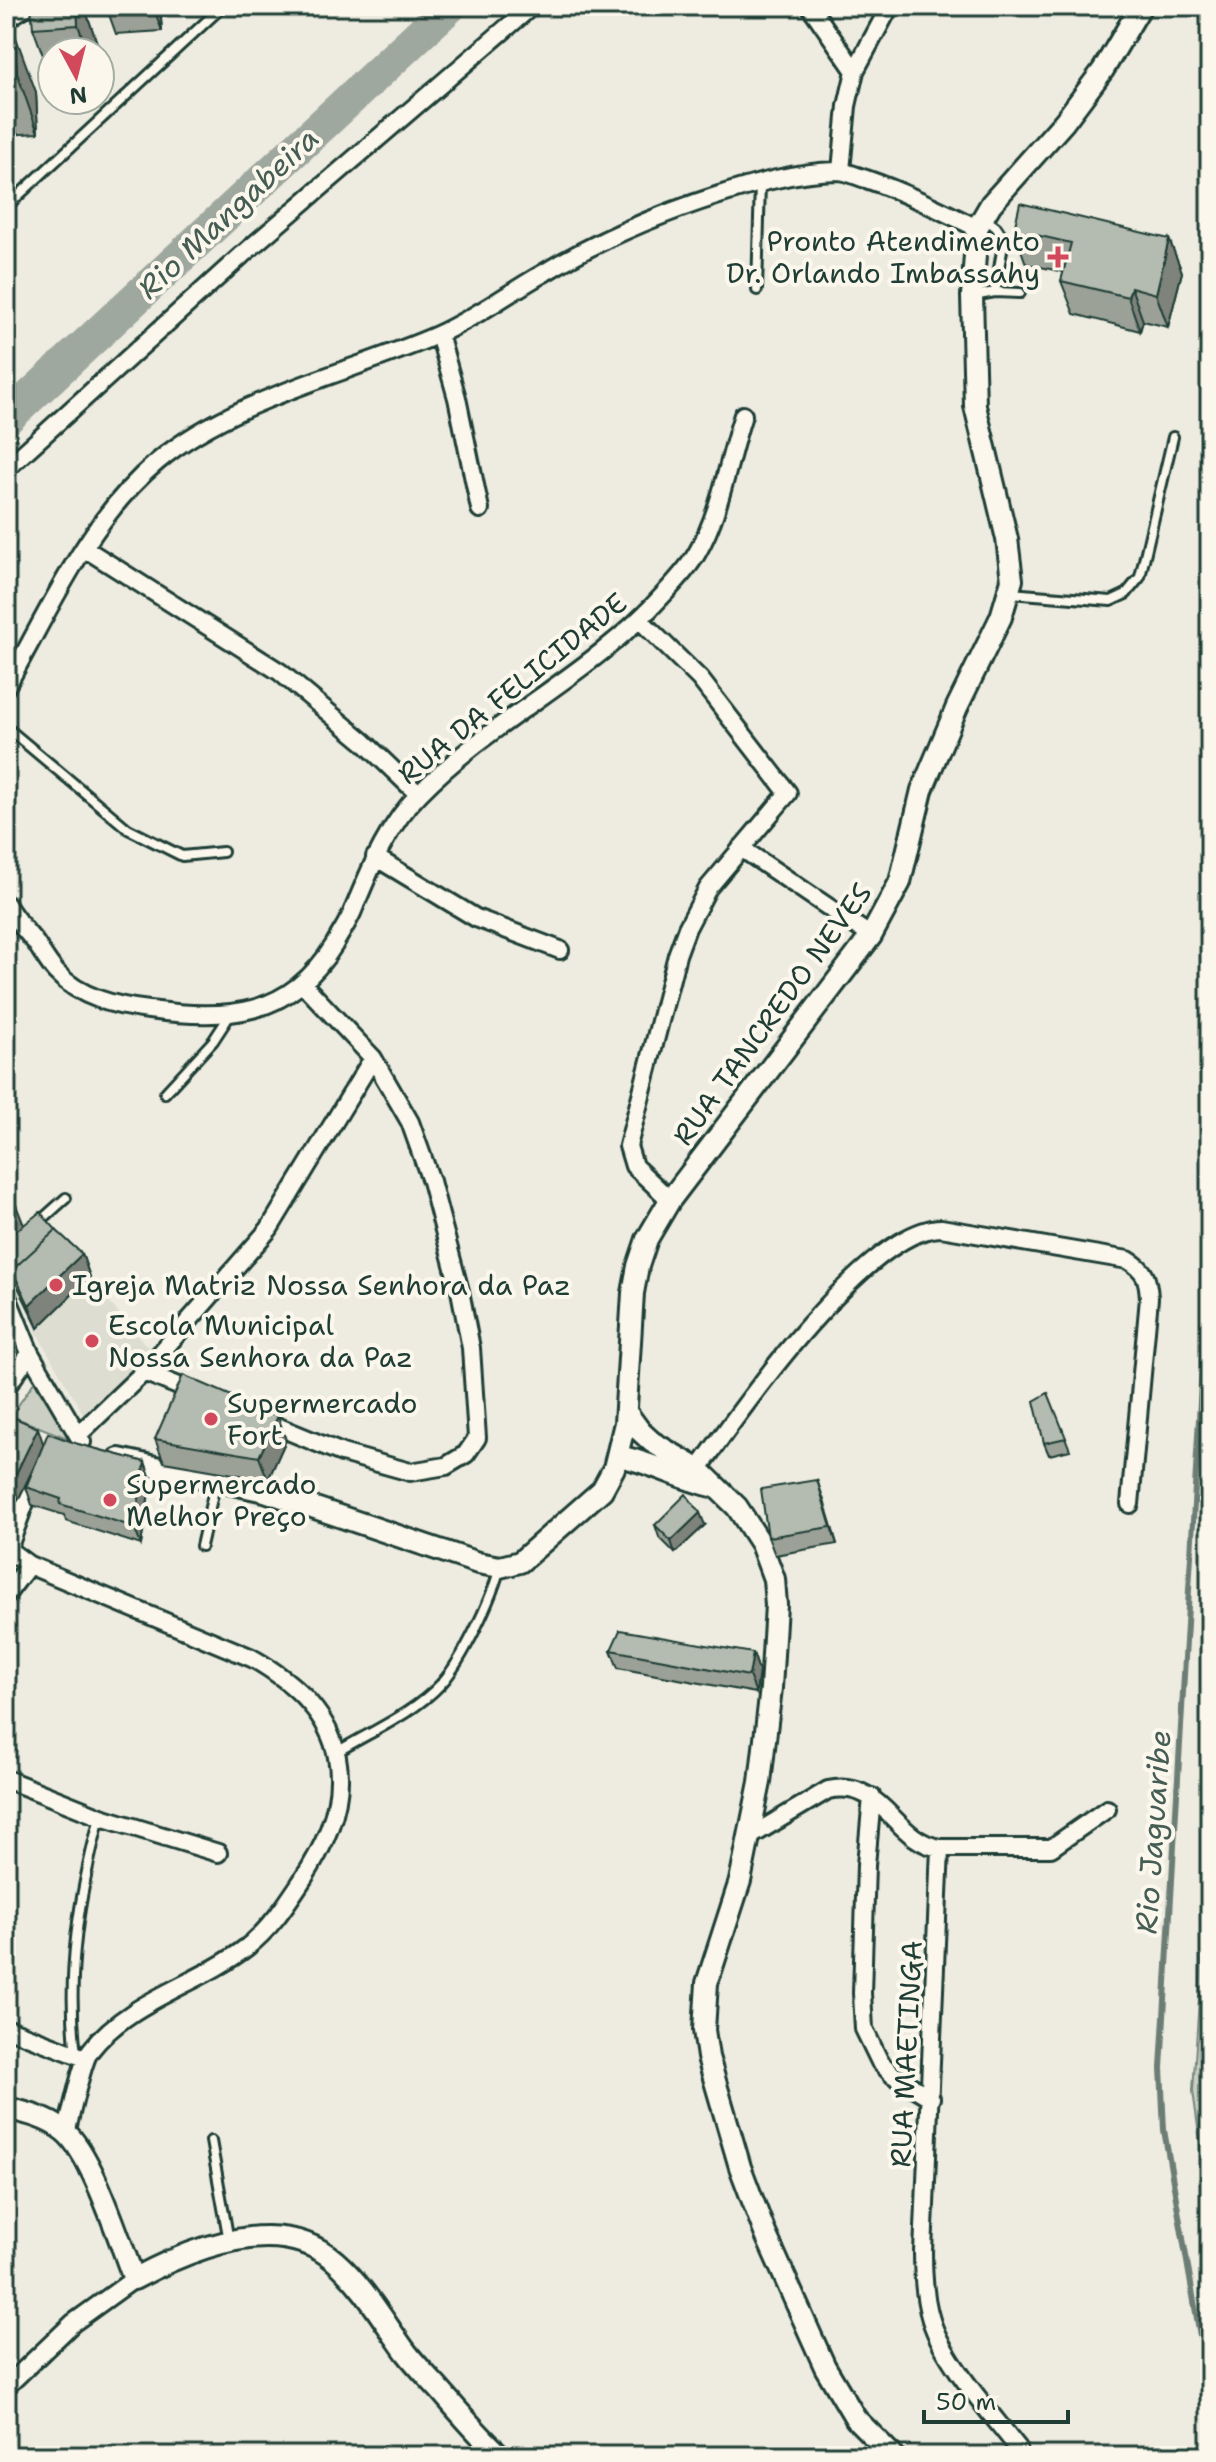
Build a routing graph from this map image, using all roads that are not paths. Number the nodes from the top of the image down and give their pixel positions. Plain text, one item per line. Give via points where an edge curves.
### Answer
1 (35, 6) edge
2 (532, 6) edge
3 (810, 6) edge
4 (890, 6) edge
5 (1141, 6) edge
6 (215, 8) edge
7 (6, 24) edge
8 (855, 71) junction
9 (841, 171) junction
10 (760, 182) junction
11 (6, 207) edge
12 (980, 222) junction
13 (757, 290) dead end
14 (995, 292) junction
15 (1020, 293) dead end
16 (972, 296) junction
17 (439, 334) junction
18 (743, 415) dead end
19 (1173, 437) dead end
20 (6, 469) edge
21 (480, 509) dead end
22 (84, 548) junction
23 (1010, 593) junction
24 (640, 620) junction
25 (6, 687) edge
26 (6, 727) edge
27 (418, 794) junction
28 (741, 848) junction
29 (223, 852) dead end
30 (375, 857) junction
31 (6, 904) edge
32 (871, 936) junction
33 (560, 950) dead end
34 (303, 984) junction
35 (231, 1014) junction
36 (373, 1058) junction
37 (165, 1093) dead end
38 (66, 1198) dead end
39 (670, 1200) junction
40 (26, 1234) edge
41 (6, 1294) edge
42 (30, 1353) junction
43 (144, 1372) junction
44 (6, 1388) edge
45 (215, 1401) edge
46 (243, 1412) edge
47 (626, 1412) junction
48 (75, 1442) junction
49 (618, 1456) junction
50 (39, 1465) edge
51 (694, 1475) junction
52 (216, 1480) junction
53 (1130, 1504) dead end
54 (201, 1546) dead end
55 (7, 1548) edge
56 (29, 1565) junction
57 (500, 1567) junction
58 (6, 1595) edge
59 (337, 1752) junction
60 (6, 1779) edge
61 (872, 1797) junction
62 (1107, 1809) dead end
63 (101, 1817) junction
64 (751, 1836) junction
65 (940, 1848) junction
66 (218, 1853) dead end
67 (6, 2028) edge
68 (80, 2056) junction
69 (931, 2098) junction
70 (6, 2108) edge
71 (66, 2133) junction
72 (211, 2141) dead end
73 (228, 2236) junction
74 (134, 2279) junction
75 (6, 2387) edge
76 (501, 2456) edge
77 (893, 2456) edge
78 (1019, 2456) edge

1 - 7 lane
2 - 20 street via 242,255
3 - 8 street
4 - 8 street
5 - 12 street via 1103,70
6 - 11 lane
8 - 9 street
9 - 10 street
9 - 12 street
10 - 13 lane
10 - 17 street via 600,241
12 - 14 lane via 996,227 1004,239
12 - 16 street, RUA TANCREDO NEVES
14 - 15 lane
14 - 16 lane
16 - 23 street, RUA TANCREDO NEVES via 975,406 1011,554
17 - 21 street
17 - 22 street via 272,398 179,446 128,490
18 - 24 street, RUA DA FELICIDADE via 698,552
19 - 23 lane via 1140,577 1126,594 1111,601
22 - 25 street
22 - 27 street via 280,672
23 - 32 street, RUA TANCREDO NEVES via 922,790 900,882
24 - 27 street, RUA DA FELICIDADE
24 - 28 street via 700,679 786,788 786,798
26 - 29 lane via 128,829 182,856
27 - 30 street, RUA DA FELICIDADE
28 - 32 street
28 - 39 street via 708,888 687,928 630,1132 631,1161
30 - 33 street via 476,918
30 - 34 street, RUA DA FELICIDADE via 347,923
31 - 35 street, RUA DA FELICIDADE via 57,973 88,995 129,1007
32 - 39 street, RUA TANCREDO NEVES
34 - 35 street, RUA DA FELICIDADE via 282,998
34 - 36 street
35 - 37 lane
36 - 43 street via 269,1229
36 - 46 street via 410,1122 431,1181 471,1348 477,1438 466,1454 446,1466 410,1472 342,1453
38 - 40 lane
39 - 47 street, RUA TANCREDO NEVES via 638,1266
41 - 42 street
42 - 44 street
42 - 48 street
43 - 45 street
43 - 48 street
47 - 49 street, RUA TANCREDO NEVES
47 - 51 street via 640,1431
48 - 52 street
49 - 51 street
49 - 57 street, RUA TANCREDO NEVES via 602,1490 520,1562
50 - 55 street
51 - 53 street via 822,1309 906,1237 941,1228 1128,1260 1141,1267 1149,1298
51 - 64 street via 737,1507 767,1558 775,1591 771,1688
52 - 54 lane
52 - 57 street
55 - 56 street
56 - 58 street
56 - 59 street via 277,1672 312,1706
57 - 59 lane via 485,1608 443,1682 420,1702
59 - 68 street via 334,1820 309,1870 272,1924 231,1958 114,2026
60 - 63 street
61 - 64 street via 848,1787 828,1790
61 - 65 street via 912,1836
61 - 69 street via 864,2029 886,2069
62 - 65 street via 1051,1848
63 - 66 street
63 - 68 lane via 81,1895 71,1982
64 - 77 street via 707,1983 708,2057 740,2167 820,2357 856,2419
65 - 69 street, RUA MAETINGA
67 - 68 street
68 - 71 street
69 - 78 street, RUA MAETINGA via 923,2252 931,2320
70 - 71 street via 34,2115
71 - 74 street via 88,2162
72 - 73 lane
73 - 74 street
73 - 76 street via 277,2238 334,2260 409,2356
74 - 75 street via 73,2323

